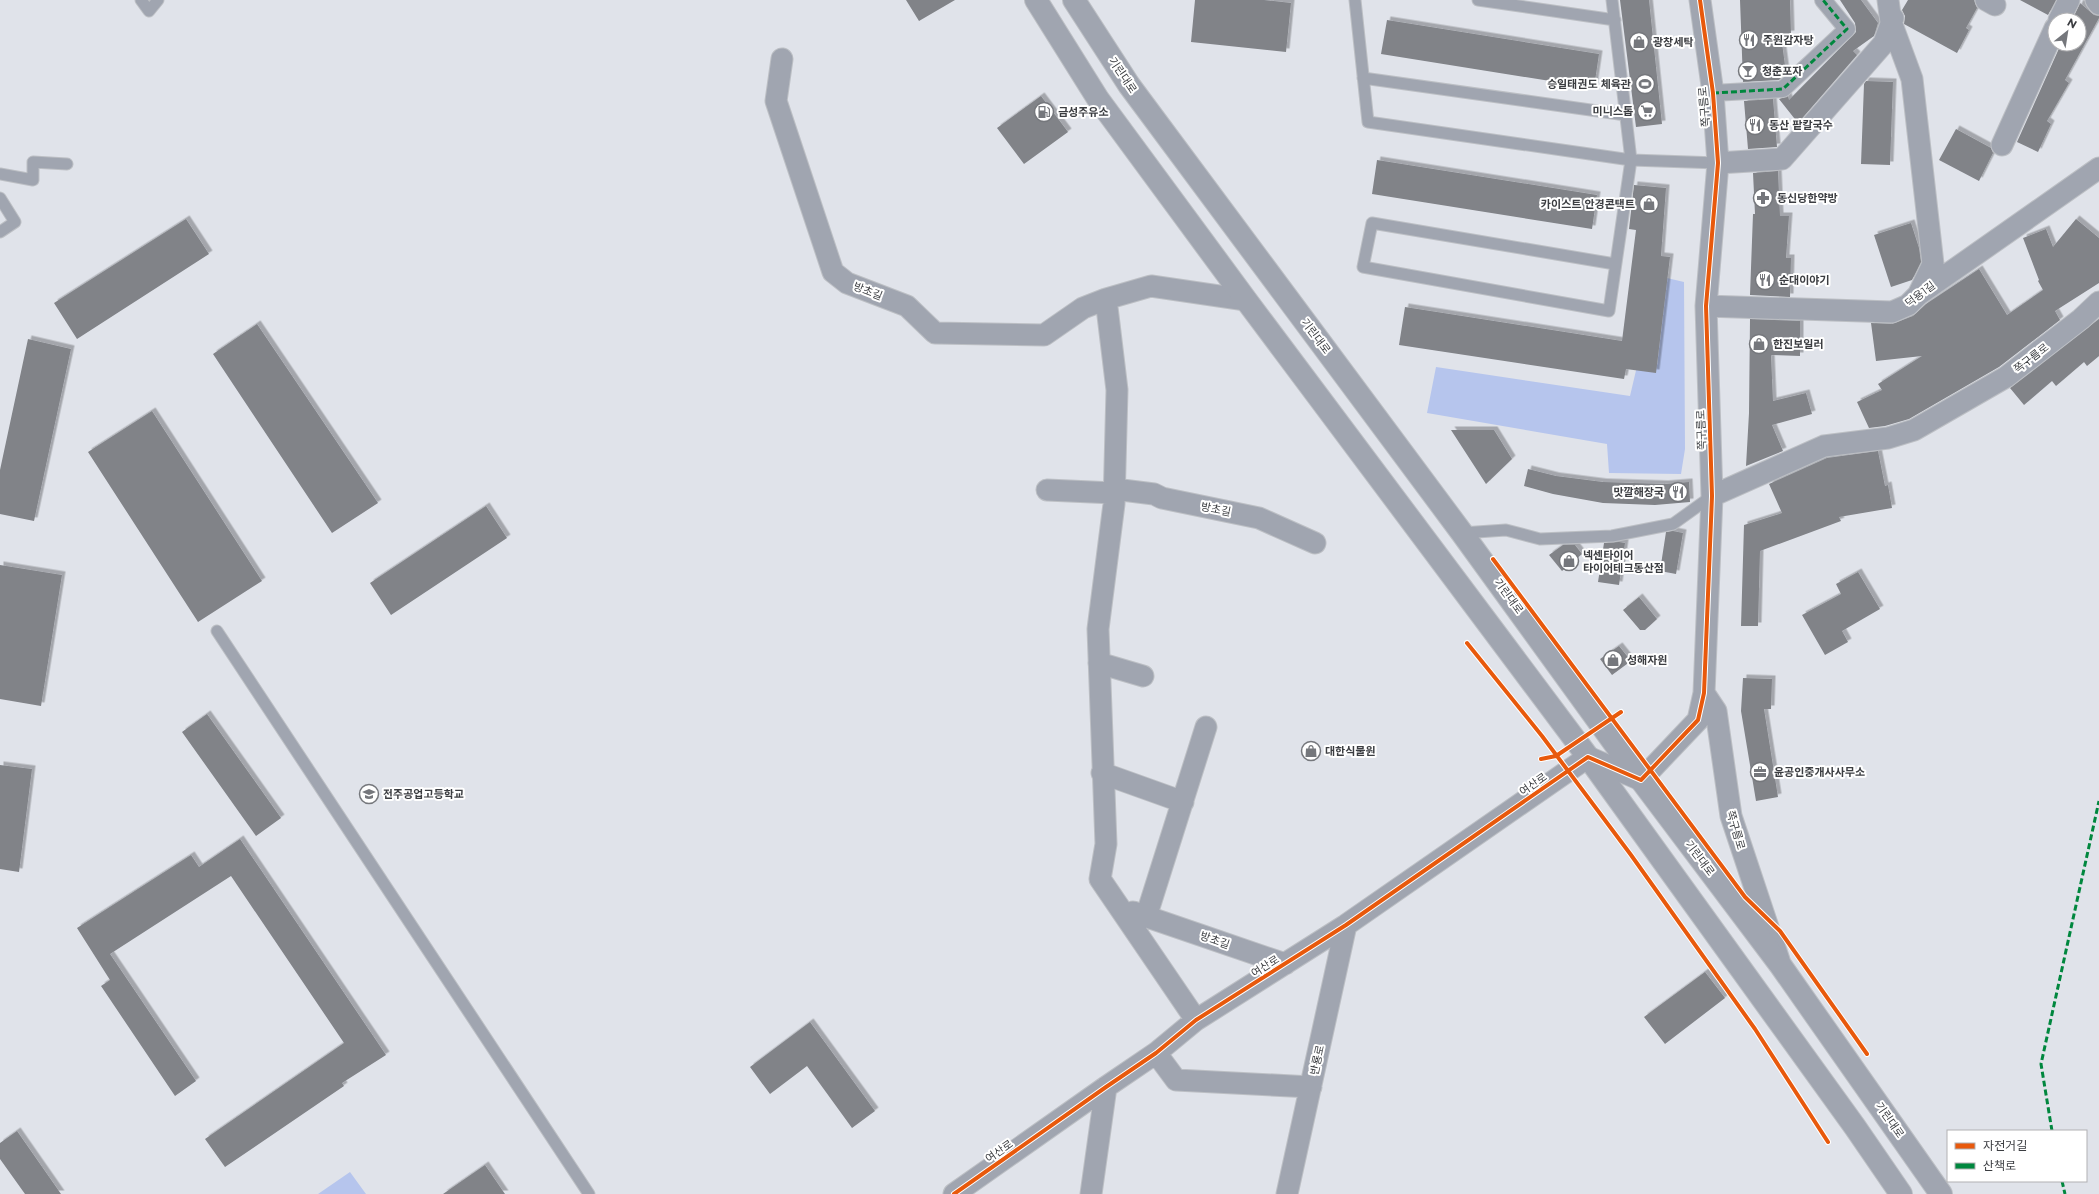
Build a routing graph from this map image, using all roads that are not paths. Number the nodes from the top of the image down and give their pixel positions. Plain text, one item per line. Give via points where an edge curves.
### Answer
1 (141, 0) edge
2 (158, 0) edge
3 (1036, 0) edge
4 (1074, 0) edge
5 (1355, 0) edge
6 (1478, 0) edge
7 (1612, 0) edge
8 (1700, 0) edge
9 (1823, 0) edge
10 (1888, 0) edge
11 (1901, 0) edge
12 (2069, 0) edge
13 (2096, 0) edge
14 (2099, 4) edge
15 (2063, 12) edge
16 (1614, 20) junction
17 (1891, 22) junction
18 (2047, 46) edge
19 (782, 59) dead end
20 (1363, 78) junction
21 (1713, 93) junction
22 (1626, 115) junction
23 (2002, 145) dead end
24 (1631, 160) junction
25 (67, 164) dead end
26 (1718, 164) junction
27 (2099, 168) edge
28 (0, 174) edge
29 (0, 198) edge
30 (0, 232) edge
31 (1616, 264) junction
32 (1918, 295) junction
33 (1106, 298) junction
34 (1246, 300) junction
35 (2099, 302) edge
36 (1706, 306) junction
37 (1047, 490) dead end
38 (1114, 491) junction
39 (1712, 496) junction
40 (1462, 533) junction
41 (1315, 544) dead end
42 (217, 631) dead end
43 (1099, 663) junction
44 (1143, 676) dead end
45 (1704, 693) junction
46 (1206, 727) dead end
47 (1588, 757) junction
48 (1102, 773) junction
49 (1641, 780) junction
50 (1183, 802) junction
51 (1120, 907) junction
52 (1146, 917) junction
53 (1346, 925) junction
54 (1285, 964) junction
55 (1781, 966) junction
56 (1196, 1020) junction
57 (1156, 1053) junction
58 (1106, 1087) junction
59 (1311, 1087) junction
60 (590, 1194) edge
61 (954, 1194) edge
62 (1091, 1194) edge
63 (1287, 1194) edge
64 (1901, 1194) edge
65 (1941, 1194) edge

1 - 2 lane via 149,11
3 - 34 street via 1098,99
4 - 40 street, 기린대로 via 1129,85
5 - 20 lane
6 - 16 lane
7 - 16 lane
8 - 21 street, 쪽구름로
9 - 21 street via 1847,29 1783,89
10 - 17 street
11 - 17 street
12 - 15 street
13 - 14 street
16 - 22 lane
17 - 26 street via 1884,43 1782,159
17 - 32 street via 1912,79 1933,264
18 - 23 street
19 - 33 street, 방초길 via 776,101 833,272 847,282 907,306 935,333 1044,335 1083,308
20 - 22 lane
20 - 24 lane via 1368,122
21 - 26 street, 쪽구름로
22 - 24 lane
24 - 26 lane
24 - 31 lane
25 - 28 lane via 33,162 33,180
26 - 36 street, 쪽구름로
27 - 32 street, 덕용1길
29 - 30 lane via 14,222
31 - 31 lane via 1609,311 1363,267 1372,223
32 - 36 street, 덕용1길 via 1908,306 1892,312
33 - 34 street, 방초길 via 1151,286
33 - 38 street via 1117,390
34 - 47 street
35 - 39 street, 쪽구름로 via 2006,378 1914,430 1888,438 1824,446
36 - 39 street, 쪽구름로
37 - 38 street, 방초길
38 - 41 street, 방초길 via 1154,494 1162,498 1259,518
38 - 43 street via 1098,629
39 - 40 lane, 쪽구름로 via 1673,524 1612,536 1540,539 1506,530
39 - 45 street, 쪽구름로
40 - 49 street, 기린대로
42 - 60 lane
43 - 44 street
43 - 48 street
45 - 49 street, 쪽구름로 via 1698,720
45 - 55 street, 쪽구름로 via 1716,711 1731,816
46 - 50 street
47 - 49 street
47 - 53 street, 여산로
47 - 64 street via 1856,1127
48 - 50 street
48 - 51 street via 1106,844 1100,879
49 - 55 street, 기린대로
50 - 52 street
51 - 52 street, 방초길
51 - 56 street
52 - 54 street, 방초길
53 - 54 street, 여산로
53 - 59 street, 반룡로
54 - 56 street, 여산로
55 - 65 street, 기린대로
56 - 57 street, 여산로
57 - 58 street, 여산로
57 - 59 street via 1176,1080
58 - 61 street, 여산로
58 - 62 street
59 - 63 street, 반룡로

